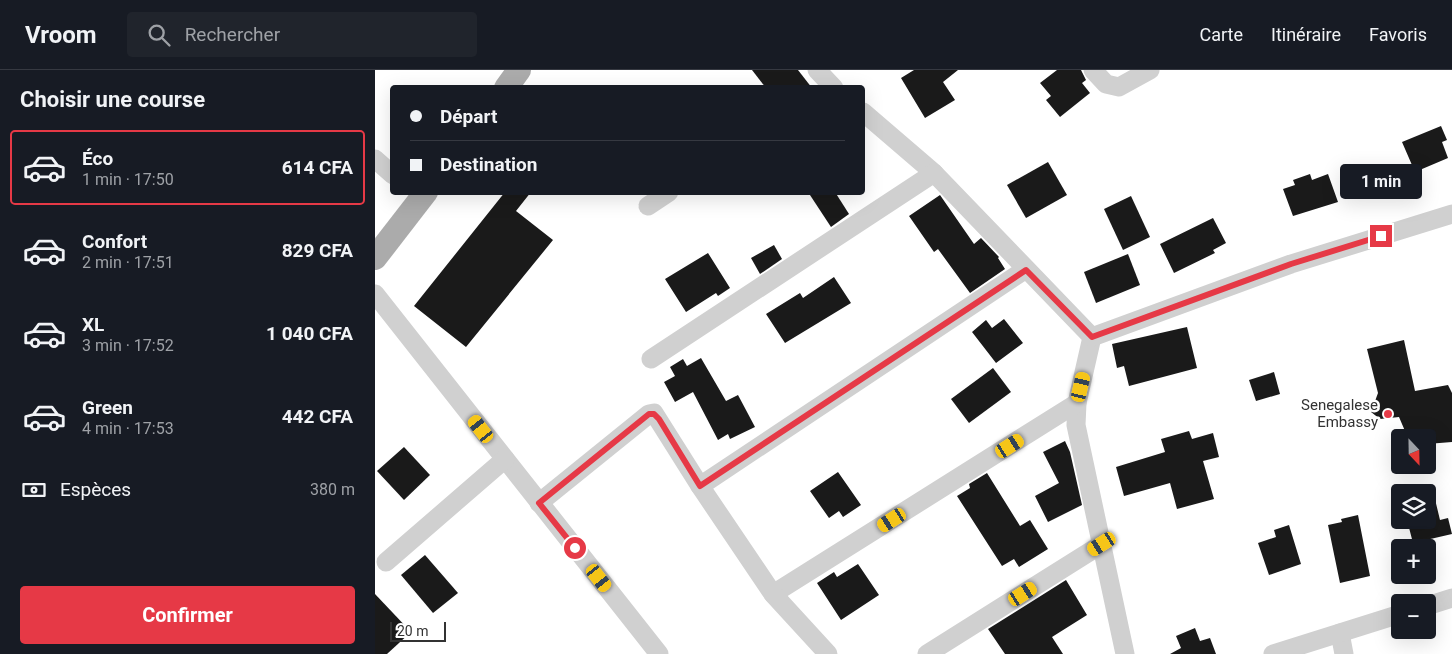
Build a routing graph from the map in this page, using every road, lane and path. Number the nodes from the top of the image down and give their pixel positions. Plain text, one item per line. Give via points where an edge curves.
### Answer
1 (519, 70) edge
2 (817, 70) edge
3 (1093, 70) edge
4 (1150, 70) edge
5 (508, 85) edge
6 (829, 85) edge
7 (865, 114) edge
8 (375, 159) edge
9 (390, 172) edge
10 (934, 173) junction
11 (419, 195) edge
12 (664, 195) edge
13 (648, 206) dead end
14 (1452, 214) edge
15 (375, 258) edge
16 (1026, 270) junction
17 (375, 294) edge
18 (1092, 337) junction
19 (651, 358) dead end
20 (1077, 404) junction
21 (505, 459) junction
22 (700, 486) junction
23 (539, 503) junction
24 (1102, 544) junction
25 (385, 562) dead end
26 (773, 594) junction
27 (1452, 598) edge
28 (1436, 603) edge
29 (1391, 617) edge
30 (1340, 633) junction
31 (659, 654) edge
32 (828, 654) edge
33 (927, 654) edge
34 (1125, 654) edge
35 (1273, 654) edge
36 (1344, 654) edge

1 - 5 main road
2 - 6 street
3 - 4 street via 1106,84 1119,87
7 - 10 street
8 - 9 street
10 - 16 street
10 - 19 street
11 - 15 main road
12 - 13 street
14 - 18 street via 1291,264
16 - 18 street
16 - 22 street
17 - 21 street
18 - 20 street
20 - 24 street via 1076,425
20 - 26 street
21 - 23 street
21 - 25 street
22 - 23 street via 654,414 649,414
22 - 26 street
23 - 31 street
24 - 33 street
24 - 34 street
26 - 32 street
27 - 28 street
29 - 30 street
30 - 35 street
30 - 36 street

